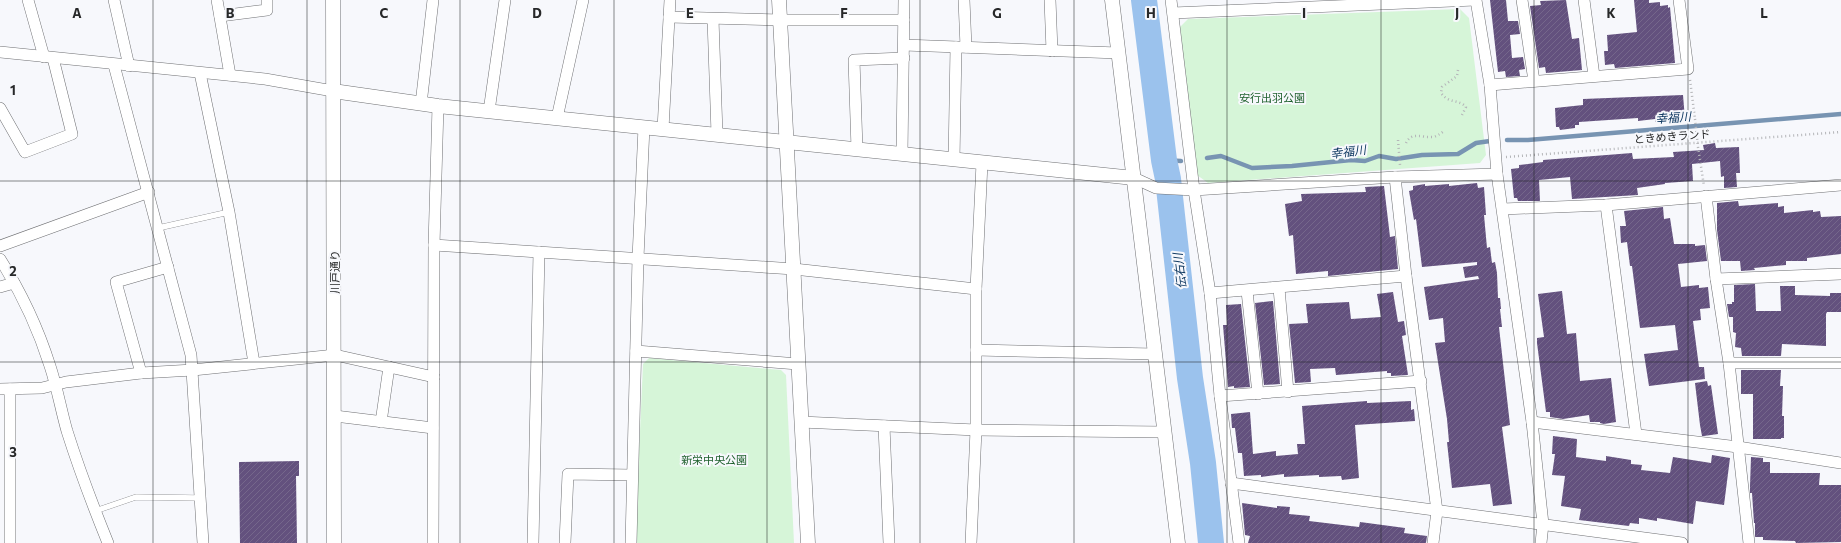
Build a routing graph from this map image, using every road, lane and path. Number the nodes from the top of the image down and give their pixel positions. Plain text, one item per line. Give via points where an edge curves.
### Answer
1 (28, 0) edge
2 (114, 0) edge
3 (217, 0) edge
4 (267, 0) edge
5 (334, 0) edge
6 (433, 0) edge
7 (505, 0) edge
8 (583, 0) edge
9 (670, 0) edge
10 (779, 0) edge
11 (904, 0) edge
12 (964, 0) edge
13 (1050, 0) edge
14 (1112, 0) edge
15 (1171, 0) edge
16 (1476, 0) edge
17 (1522, 0) edge
18 (1584, 0) edge
19 (1679, 0) edge
20 (1173, 13) junction
21 (220, 16) junction
22 (669, 17) junction
23 (713, 19) junction
24 (780, 20) junction
25 (904, 20) junction
26 (904, 45) junction
27 (961, 47) junction
28 (1052, 51) junction
29 (0, 52) edge
30 (1118, 53) junction
31 (48, 57) junction
32 (904, 58) junction
33 (114, 65) junction
34 (129, 66) junction
35 (1688, 69) junction
36 (1458, 70) dead end
37 (200, 73) junction
38 (230, 75) junction
39 (1594, 76) junction
40 (1534, 81) junction
41 (1490, 86) junction
42 (333, 91) junction
43 (421, 104) junction
44 (438, 106) junction
45 (0, 108) edge
46 (489, 111) junction
47 (1462, 115) dead end
48 (557, 118) junction
49 (644, 127) junction
50 (663, 129) junction
51 (1444, 131) dead end
52 (1841, 132) edge
53 (717, 134) junction
54 (1398, 140) dead end
55 (786, 142) junction
56 (1698, 142) junction
57 (1406, 143) dead end
58 (857, 149) junction
59 (902, 154) junction
60 (1505, 157) dead end
61 (954, 160) junction
62 (982, 163) junction
63 (1497, 174) junction
64 (1398, 177) junction
65 (1134, 178) junction
66 (1841, 185) edge
67 (1193, 190) junction
68 (149, 192) junction
69 (1706, 196) junction
70 (1606, 204) junction
71 (1503, 209) junction
72 (229, 212) junction
73 (158, 228) junction
74 (434, 245) junction
75 (0, 246) edge
76 (539, 252) junction
77 (638, 258) junction
78 (0, 259) edge
79 (168, 267) junction
80 (794, 269) junction
81 (1841, 274) edge
82 (1406, 276) junction
83 (1716, 279) junction
84 (14, 283) junction
85 (0, 287) edge
86 (976, 288) junction
87 (1279, 288) junction
88 (1248, 291) junction
89 (1210, 293) junction
90 (976, 350) junction
91 (636, 351) junction
92 (1154, 354) junction
93 (335, 356) junction
94 (254, 363) junction
95 (1728, 363) junction
96 (1841, 363) edge
97 (798, 364) junction
98 (390, 367) junction
99 (193, 370) junction
100 (141, 373) junction
101 (434, 377) junction
102 (1421, 381) junction
103 (55, 386) junction
104 (5, 389) edge
105 (1288, 392) junction
106 (1258, 394) junction
107 (1220, 396) junction
108 (335, 416) junction
109 (381, 422) junction
110 (801, 422) junction
111 (1532, 422) junction
112 (884, 426) junction
113 (433, 428) junction
114 (976, 430) junction
115 (1164, 432) junction
116 (1636, 434) junction
117 (1738, 447) junction
118 (1841, 463) edge
119 (632, 474) junction
120 (1231, 483) junction
121 (200, 498) junction
122 (95, 511) junction
123 (1437, 511) junction
124 (1543, 524) junction
125 (8, 542) edge
126 (108, 543) edge
127 (203, 543) edge
128 (334, 543) edge
129 (433, 543) edge
130 (533, 543) edge
131 (565, 543) edge
132 (631, 543) edge
133 (808, 543) edge
134 (889, 543) edge
135 (971, 543) edge
136 (1178, 543) edge
137 (1239, 543) edge
138 (1433, 543) edge
139 (1541, 543) edge
140 (1682, 543) edge
141 (1749, 543) edge

1 - 31 street
2 - 34 street
3 - 21 street
4 - 21 street via 268,10
5 - 42 street, 川戸通り
6 - 43 street
7 - 46 street
8 - 48 street
9 - 22 street
10 - 24 street
11 - 25 street
12 - 27 street
13 - 28 street
14 - 30 street
15 - 20 street
16 - 20 street
16 - 41 street
17 - 40 street
18 - 39 street
19 - 35 street
20 - 67 street
21 - 38 street
22 - 23 street
22 - 50 street
23 - 24 street
23 - 53 street
24 - 25 street
24 - 55 street
25 - 26 street
26 - 27 street
26 - 32 street
27 - 28 street
27 - 61 street
28 - 30 street
29 - 31 street
30 - 65 street
31 - 33 street
31 - 45 street via 72,134 26,152
32 - 58 street via 854,60
32 - 59 street
33 - 34 street
33 - 68 street
34 - 37 street
35 - 39 street
35 - 56 path, bridge
36 - 47 path via 1457,76 1442,87 1441,92 1447,99 1466,107
37 - 38 street
37 - 72 street
38 - 42 street via 289,82
39 - 40 street
40 - 41 street
41 - 63 street
42 - 43 street
42 - 93 street, 川戸通り
43 - 44 street
44 - 46 street
44 - 74 street
46 - 48 street
48 - 49 street
49 - 50 street
49 - 77 street
50 - 53 street
51 - 57 path via 1432,137 1410,137
52 - 56 path, ときめきランド
53 - 55 street
54 - 64 path
55 - 58 street
55 - 80 street
56 - 60 path, ときめきランド
56 - 69 path, bridge
58 - 59 street
59 - 61 street
61 - 62 street
62 - 65 street
62 - 86 street
63 - 64 street
63 - 71 street
64 - 67 street
64 - 82 street
65 - 67 street via 1156,188
65 - 92 street
66 - 69 street
67 - 89 street
68 - 73 street
68 - 75 street
69 - 70 street
69 - 83 street
70 - 71 street
70 - 116 street
71 - 111 street
72 - 73 lane
72 - 94 street
73 - 79 street
74 - 76 street
74 - 101 street
76 - 77 street
76 - 130 street
77 - 80 street
77 - 91 street
78 - 84 street
79 - 99 street
79 - 100 street via 116,282
80 - 86 street
80 - 97 street
81 - 83 street
82 - 87 street
82 - 102 street
83 - 95 street
84 - 85 street
84 - 103 street via 30,312
86 - 90 street
87 - 88 street
87 - 105 street
88 - 89 street
88 - 106 street
89 - 107 street
90 - 92 street
90 - 114 street
91 - 97 street
91 - 119 street
92 - 115 street
93 - 94 street
93 - 98 street
93 - 108 street, 川戸通り
94 - 99 street
95 - 96 street
95 - 117 street
97 - 110 street
98 - 101 street
98 - 109 street
99 - 100 street
99 - 121 street
100 - 103 street via 66,382
101 - 113 street
102 - 105 street
102 - 123 street
103 - 104 street
103 - 122 street
104 - 125 street
105 - 106 street
106 - 107 street
107 - 120 street
108 - 109 street
108 - 128 street, 川戸通り
109 - 113 street
110 - 112 street
110 - 133 street
111 - 116 street
111 - 124 street
112 - 114 street
112 - 134 street
113 - 129 street
114 - 115 street
114 - 135 street
115 - 136 street
116 - 117 street
117 - 118 street
117 - 141 street
119 - 131 street via 568,474
119 - 132 street
120 - 123 street
120 - 137 street
121 - 122 lane via 136,497
121 - 127 street
122 - 126 street
123 - 124 street
123 - 138 street
124 - 139 street
124 - 140 street

